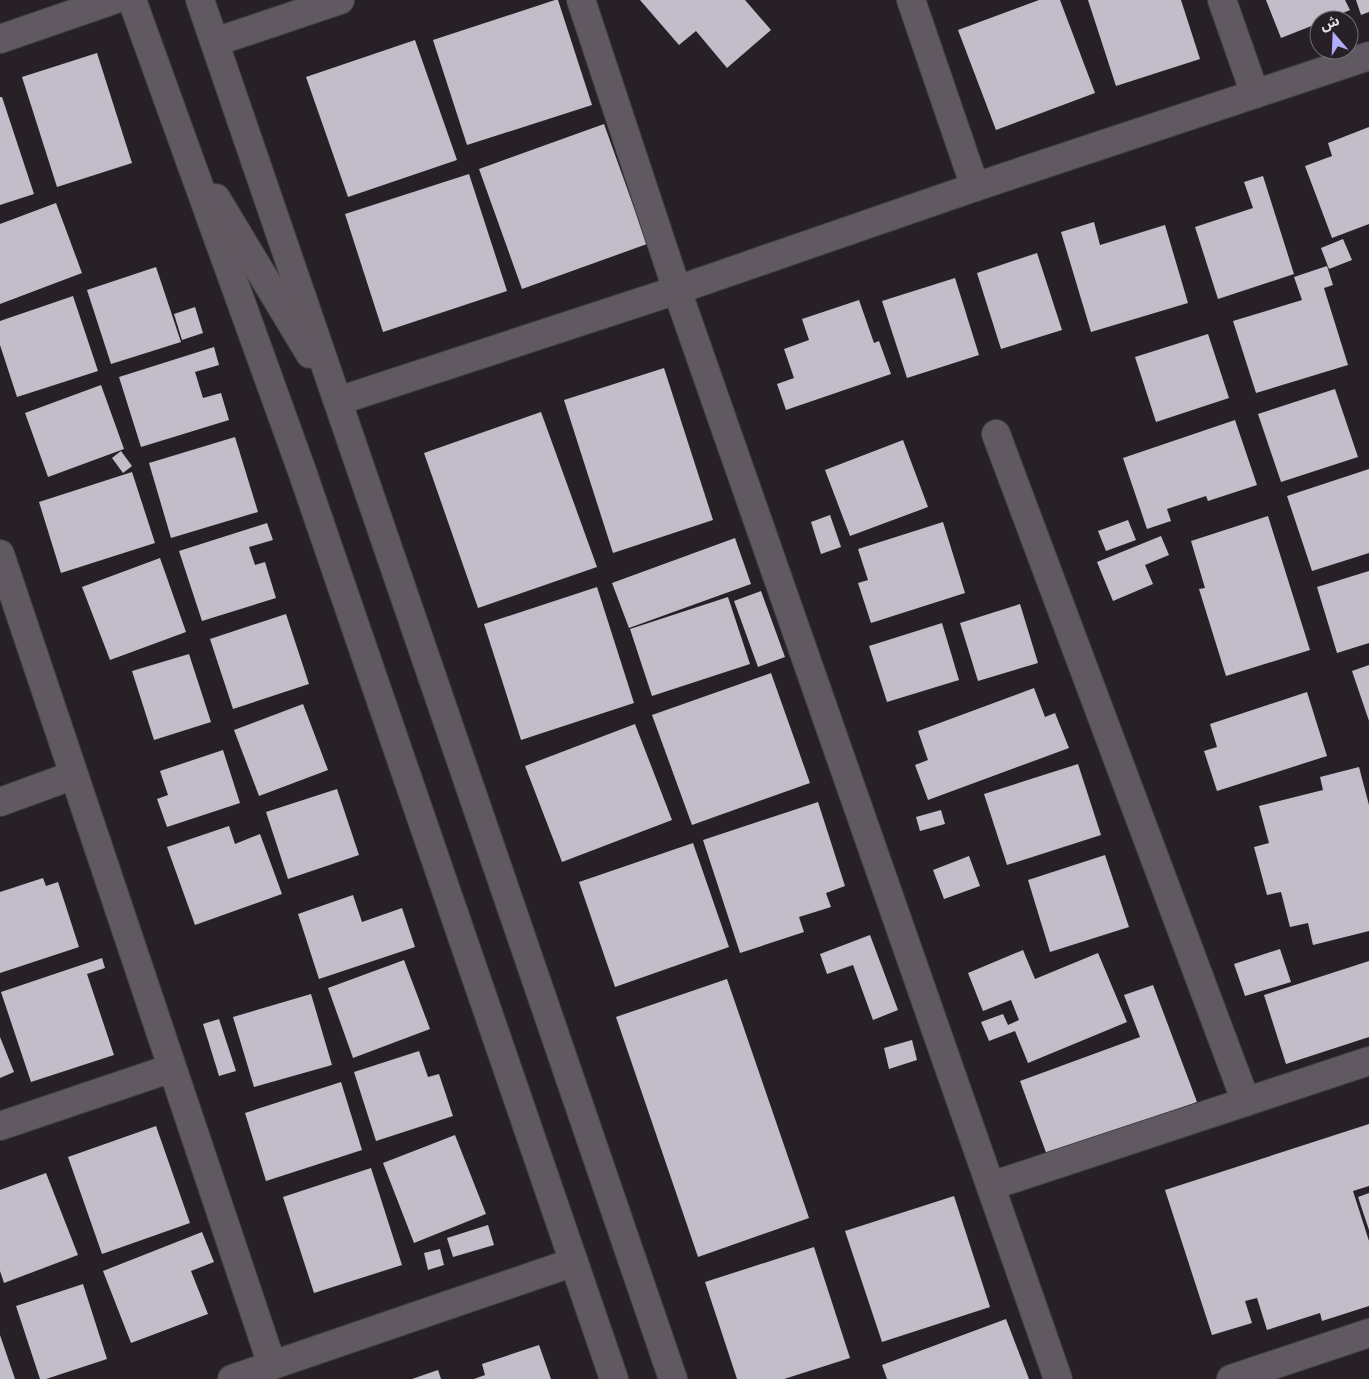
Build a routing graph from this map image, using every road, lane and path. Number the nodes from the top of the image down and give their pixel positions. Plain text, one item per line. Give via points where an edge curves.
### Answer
1 (113, 0) edge
2 (132, 0) edge
3 (192, 0) edge
4 (200, 0) edge
5 (340, 0) edge
6 (580, 0) edge
7 (911, 0) edge
8 (1222, 0) edge
9 (0, 39) edge
10 (215, 42) junction
11 (1369, 56) edge
12 (1255, 94) junction
13 (183, 143) junction
14 (975, 187) junction
15 (677, 290) junction
16 (338, 401) junction
17 (996, 434) dead end
18 (0, 554) edge
19 (74, 775) junction
20 (0, 802) edge
21 (1369, 1061) edge
22 (172, 1068) junction
23 (1246, 1102) junction
24 (0, 1126) edge
25 (991, 1186) junction
26 (574, 1262) junction
27 (1369, 1333) edge
28 (272, 1365) junction
29 (232, 1379) edge
30 (614, 1379) edge
31 (673, 1379) edge
32 (1058, 1379) edge
33 (1231, 1379) edge

1 - 9 street
2 - 13 street
3 - 10 street
4 - 10 street
5 - 10 street
6 - 15 street
7 - 14 street
8 - 12 street
10 - 16 street
11 - 12 street
12 - 14 street
13 - 16 street
13 - 26 street via 302,471
14 - 15 street
15 - 16 street
15 - 25 street
16 - 31 street
17 - 23 street
18 - 19 street
19 - 20 street
19 - 22 street
21 - 23 street
22 - 24 street
22 - 28 street
23 - 25 street
25 - 32 street
26 - 28 street
26 - 30 street
27 - 33 street
28 - 29 street

